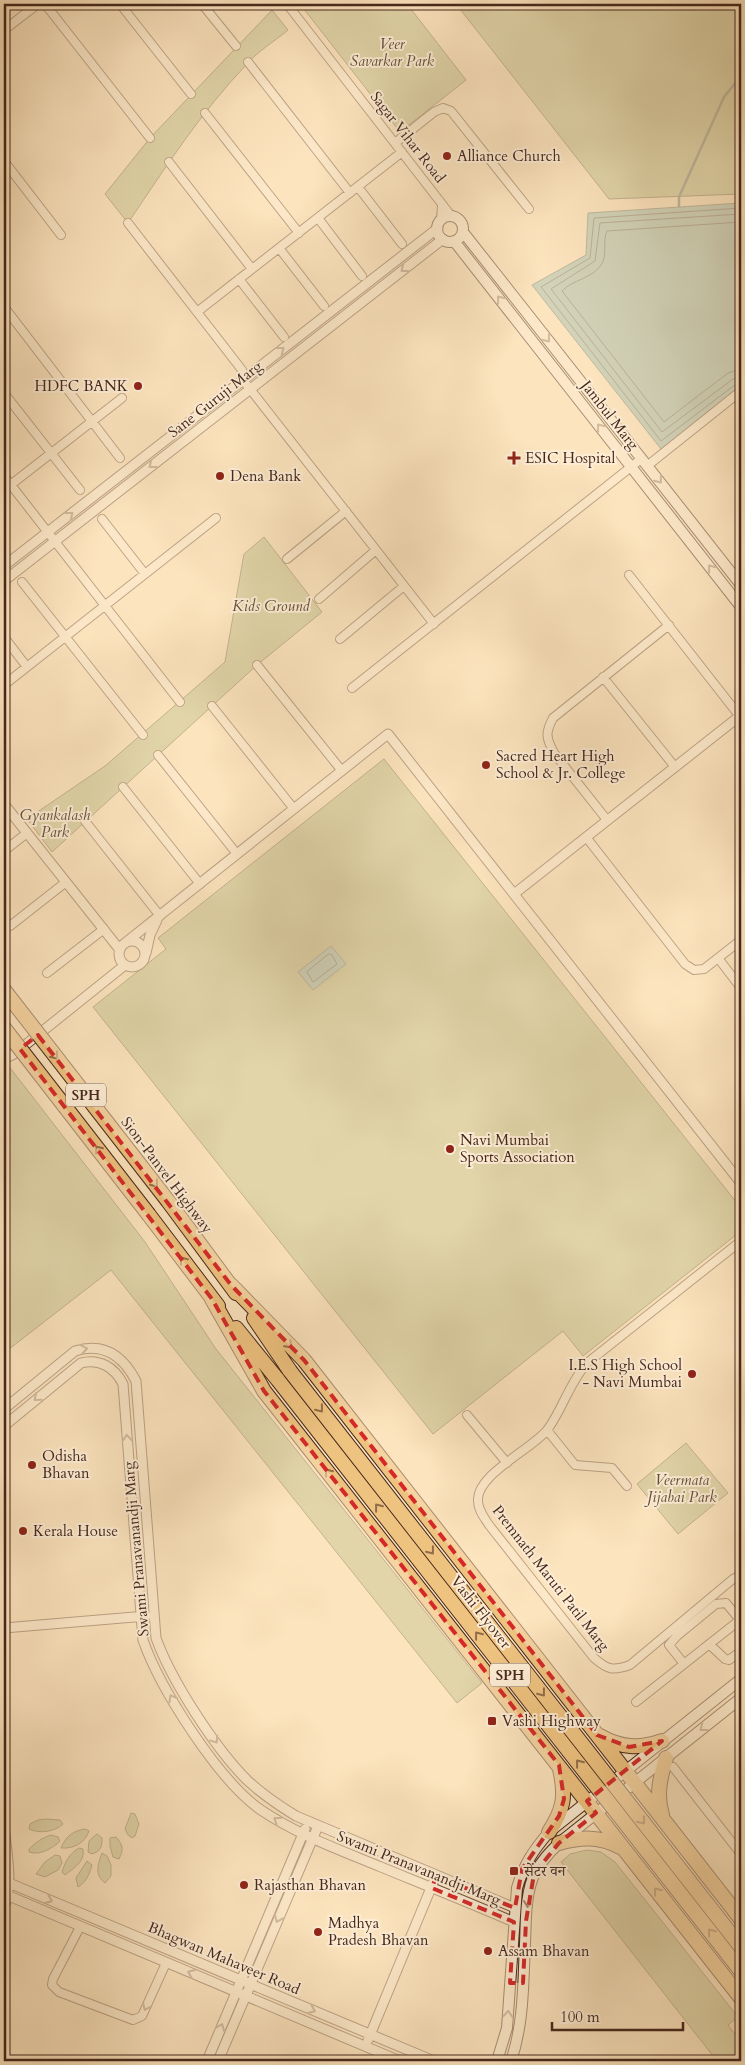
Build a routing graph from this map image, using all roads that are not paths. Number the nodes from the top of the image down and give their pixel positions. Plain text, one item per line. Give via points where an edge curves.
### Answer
1 (38, 4) edge
2 (45, 4) edge
3 (120, 4) edge
4 (202, 4) edge
5 (287, 4) edge
6 (4, 30) edge
7 (236, 46) dead end
8 (248, 62) dead end
9 (191, 94) dead end
10 (206, 113) dead end
11 (150, 138) dead end
12 (395, 143) junction
13 (402, 152) junction
14 (4, 161) edge
15 (169, 162) dead end
16 (358, 187) junction
17 (350, 193) junction
18 (441, 203) junction
19 (529, 209) dead end
20 (452, 216) junction
21 (318, 218) junction
22 (128, 223) dead end
23 (440, 224) junction
24 (463, 232) junction
25 (299, 233) junction
26 (61, 235) dead end
27 (443, 239) junction
28 (454, 241) junction
29 (402, 244) dead end
30 (279, 248) junction
31 (252, 269) junction
32 (362, 276) dead end
33 (239, 279) junction
34 (324, 306) dead end
35 (4, 308) edge
36 (197, 312) junction
37 (284, 337) dead end
38 (242, 370) dead end
39 (243, 380) junction
40 (250, 389) junction
41 (741, 391) edge
42 (4, 393) edge
43 (122, 398) dead end
44 (92, 421) junction
45 (51, 453) junction
46 (120, 458) dead end
47 (644, 462) junction
48 (631, 467) junction
49 (4, 476) edge
50 (7, 487) edge
51 (80, 490) dead end
52 (346, 511) junction
53 (216, 518) dead end
54 (102, 519) dead end
55 (47, 532) junction
56 (54, 541) junction
57 (376, 550) junction
58 (287, 559) dead end
59 (4, 566) edge
60 (145, 574) junction
61 (630, 575) dead end
62 (4, 581) edge
63 (22, 582) dead end
64 (741, 585) edge
65 (404, 586) junction
66 (319, 599) dead end
67 (104, 606) junction
68 (741, 607) edge
69 (434, 624) junction
70 (669, 625) junction
71 (4, 637) edge
72 (64, 637) junction
73 (340, 639) dead end
74 (257, 665) dead end
75 (26, 667) junction
76 (603, 677) junction
77 (4, 685) edge
78 (352, 688) dead end
79 (180, 702) dead end
80 (212, 706) dead end
81 (741, 716) edge
82 (143, 735) dead end
83 (158, 755) dead end
84 (675, 767) junction
85 (342, 771) junction
86 (123, 787) dead end
87 (4, 804) edge
88 (294, 809) junction
89 (607, 820) junction
90 (85, 821) dead end
91 (27, 833) junction
92 (586, 837) junction
93 (4, 851) edge
94 (237, 854) junction
95 (66, 882) junction
96 (200, 884) junction
97 (514, 894) junction
98 (160, 916) junction
99 (10, 926) dead end
100 (104, 929) junction
101 (741, 940) edge
102 (123, 946) junction
103 (145, 956) junction
104 (718, 958) junction
105 (125, 965) junction
106 (47, 973) dead end
107 (741, 988) edge
108 (4, 990) edge
109 (4, 1028) edge
110 (4, 1059) edge
111 (741, 1183) edge
112 (741, 1241) edge
113 (231, 1285) junction
114 (212, 1299) junction
115 (4, 1409) edge
116 (467, 1415) dead end
117 (4, 1426) edge
118 (547, 1430) junction
119 (507, 1463) junction
120 (627, 1486) dead end
121 (741, 1575) edge
122 (154, 1616) junction
123 (141, 1617) junction
124 (741, 1619) edge
125 (4, 1628) edge
126 (710, 1644) junction
127 (741, 1651) edge
128 (684, 1664) junction
129 (741, 1679) edge
130 (741, 1698) edge
131 (636, 1702) dead end
132 (597, 1734) junction
133 (662, 1741) junction
134 (669, 1763) junction
135 (559, 1765) junction
136 (625, 1771) junction
137 (634, 1783) junction
138 (587, 1801) junction
139 (596, 1813) junction
140 (664, 1820) junction
141 (308, 1822) junction
142 (4, 1825) edge
143 (318, 1826) junction
144 (303, 1834) junction
145 (554, 1837) junction
146 (313, 1838) junction
147 (625, 1850) junction
148 (741, 1854) edge
149 (436, 1876) junction
150 (6, 1883) edge
151 (432, 1888) junction
152 (6, 1894) edge
153 (4, 1907) edge
154 (515, 1908) junction
155 (741, 1919) edge
156 (514, 1922) junction
157 (80, 1926) junction
158 (741, 1947) edge
159 (166, 1963) junction
160 (741, 1971) edge
161 (241, 1980) junction
162 (510, 1983) junction
163 (523, 1983) junction
164 (251, 1984) junction
165 (236, 1992) junction
166 (246, 1996) junction
167 (741, 1998) edge
168 (370, 2035) junction
169 (213, 2046) junction
170 (366, 2047) junction
171 (223, 2050) junction
172 (207, 2061) edge
173 (218, 2061) edge
174 (400, 2061) edge
175 (434, 2061) edge
176 (497, 2061) edge
177 (511, 2061) edge

1 - 6 street
2 - 11 street
3 - 9 street
4 - 7 street
5 - 12 street, Sagar Vihar Road
8 - 17 street
10 - 25 street
12 - 13 street, Sagar Vihar Road
12 - 19 street via 434,112 443,108 451,110
13 - 16 street
13 - 18 street, Sagar Vihar Road
14 - 26 street
15 - 31 street
16 - 17 street
16 - 29 street
17 - 21 street
18 - 20 street, Sagar Vihar Road
18 - 23 street
20 - 23 main road
20 - 24 main road via 462,224
21 - 25 street
21 - 32 street
22 - 36 street
23 - 27 main road
39 -> 23 street, Sane Guruji Marg
24 - 28 main road
24 -> 47 main road, Jambul Marg
25 - 30 street
27 - 28 main road
27 -> 40 street, Sane Guruji Marg
48 -> 28 main road, Jambul Marg
30 - 31 street
30 - 34 street
31 - 33 street
33 - 36 street
33 - 37 street
35 - 44 street
36 - 38 street
39 - 40 street
55 -> 39 street, Sane Guruji Marg
40 - 52 street
40 -> 56 street, Sane Guruji Marg
41 - 47 street
42 - 45 street
43 - 44 street
44 - 45 street
44 - 46 street
45 - 50 street
45 - 51 street
47 - 48 street
47 -> 64 main road, Jambul Marg
68 -> 48 main road, Jambul Marg
48 - 69 street
49 - 50 street
50 - 55 street
52 - 57 street
52 - 58 street
53 - 60 street
54 - 60 street
55 - 56 street
55 - 59 street, Sane Guruji Marg
56 - 62 street, Sane Guruji Marg
56 - 67 street
57 - 65 street
57 - 66 street
60 - 67 street
61 - 70 street
63 - 72 street
65 - 69 street
65 - 73 street
67 - 72 street
67 - 79 street
69 - 78 street
70 - 76 street
70 - 81 street
71 - 75 street
72 - 75 street
72 - 82 street
74 - 85 street
75 - 77 street
76 - 84 street
76 - 89 street via 553,718 547,730 554,753
80 - 88 street
81 - 84 street
83 - 94 street
84 - 89 street
85 - 88 street
85 - 97 street via 388,734
86 - 96 street
87 - 91 street
88 - 94 street
89 - 92 street
90 - 98 street
91 - 93 street
91 - 95 street
92 - 97 street
92 - 104 street via 685,964 694,970 704,969
94 - 96 street
95 - 99 street
95 - 100 street
96 - 98 street
97 - 111 street
98 - 102 street
98 - 103 street via 150,935
100 - 102 street
100 - 106 street
101 - 104 street
102 - 103 street via 133,941 141,944
102 - 105 street via 120,958
103 - 105 street via 137,966
104 - 107 street
105 - 110 street
108 -> 113 highway, Sion-Panvel Highway / SPH, bridge
114 -> 109 highway, SPH, bridge
112 - 118 street, Premnath Maruti Patil Marg via 587,1363
113 -> 132 highway via 304,1360
113 -> 158 highway, Vashi Flyover / SPH, bridge via 290,1371
135 -> 114 highway via 264,1390
160 -> 114 highway, Vashi Flyover / SPH, bridge
115 -> 122 street, Swami Pranavanandji Marg via 75,1351 88,1347 104,1350 129,1368 136,1381
116 - 119 street
123 -> 117 street, Swami Pranavanandji Marg via 123,1384 118,1376 100,1362 81,1363
118 - 119 street, Premnath Maruti Patil Marg
118 - 120 street via 576,1465 612,1468
119 - 121 street, Premnath Maruti Patil Marg via 481,1487 477,1500 481,1513 604,1667 616,1670 630,1665
122 - 123 street
122 -> 141 street, Swami Pranavanandji Marg via 161,1651 196,1714 229,1759 268,1798
123 - 125 street
144 -> 123 street, Swami Pranavanandji Marg via 260,1809 219,1767 185,1721 149,1656 143,1640
124 - 126 street
124 - 128 street via 726,1603 716,1604 669,1645
126 - 127 street via 725,1660
126 - 128 street
128 - 131 street
129 - 133 main road
130 -> 134 main road
132 - 133 highway via 612,1743 629,1747
132 - 136 highway
133 - 136 main road
134 - 137 main road
134 - 140 highway via 659,1786
134 - 148 street
135 - 138 highway
135 - 145 highway via 564,1799
136 - 137 highway
136 - 138 main road
137 - 139 main road
137 - 140 highway
138 - 139 highway
138 - 145 main road
139 - 145 main road
139 - 147 highway
140 - 155 highway
141 - 143 street, Swami Pranavanandji Marg
141 - 144 street
142 - 150 street
143 - 146 street, Swami Pranavanandji Marg
143 - 149 street, Swami Pranavanandji Marg
144 - 146 street, Swami Pranavanandji Marg
144 - 161 street
145 - 147 highway via 592,1837 609,1841
145 - 154 main road via 532,1852 522,1869
145 -> 163 main road via 534,1874 530,1890
146 - 151 street, Swami Pranavanandji Marg
146 -> 164 street, Swami Pranavanandji Marg
167 -> 147 highway
149 - 151 street
149 - 154 street, Swami Pranavanandji Marg
150 - 152 street
150 -> 161 street, Bhagwan Mahaveer Road
151 - 156 street, Swami Pranavanandji Marg
151 - 168 street
152 - 153 street
152 - 157 street, Bhagwan Mahaveer Road
154 - 156 main road
156 - 162 main road
157 - 159 street, Bhagwan Mahaveer Road
159 -> 157 street via 142,2016 130,2021 59,1992 52,1985 53,1979
165 -> 159 street, Bhagwan Mahaveer Road
161 - 164 street, Bhagwan Mahaveer Road
161 - 165 street
162 - 163 main road
176 -> 162 main road via 507,2028
163 - 177 main road via 520,2030
164 - 166 street, Swami Pranavanandji Marg
164 -> 168 street, Bhagwan Mahaveer Road
165 - 166 street, Bhagwan Mahaveer Road
169 -> 165 street
166 - 170 street, Bhagwan Mahaveer Road
166 - 171 street, Swami Pranavanandji Marg
168 - 170 street
168 - 175 street, Bhagwan Mahaveer Road
169 - 171 street
169 - 172 street
170 - 174 street, Bhagwan Mahaveer Road
171 - 173 street, Swami Pranavanandji Marg

